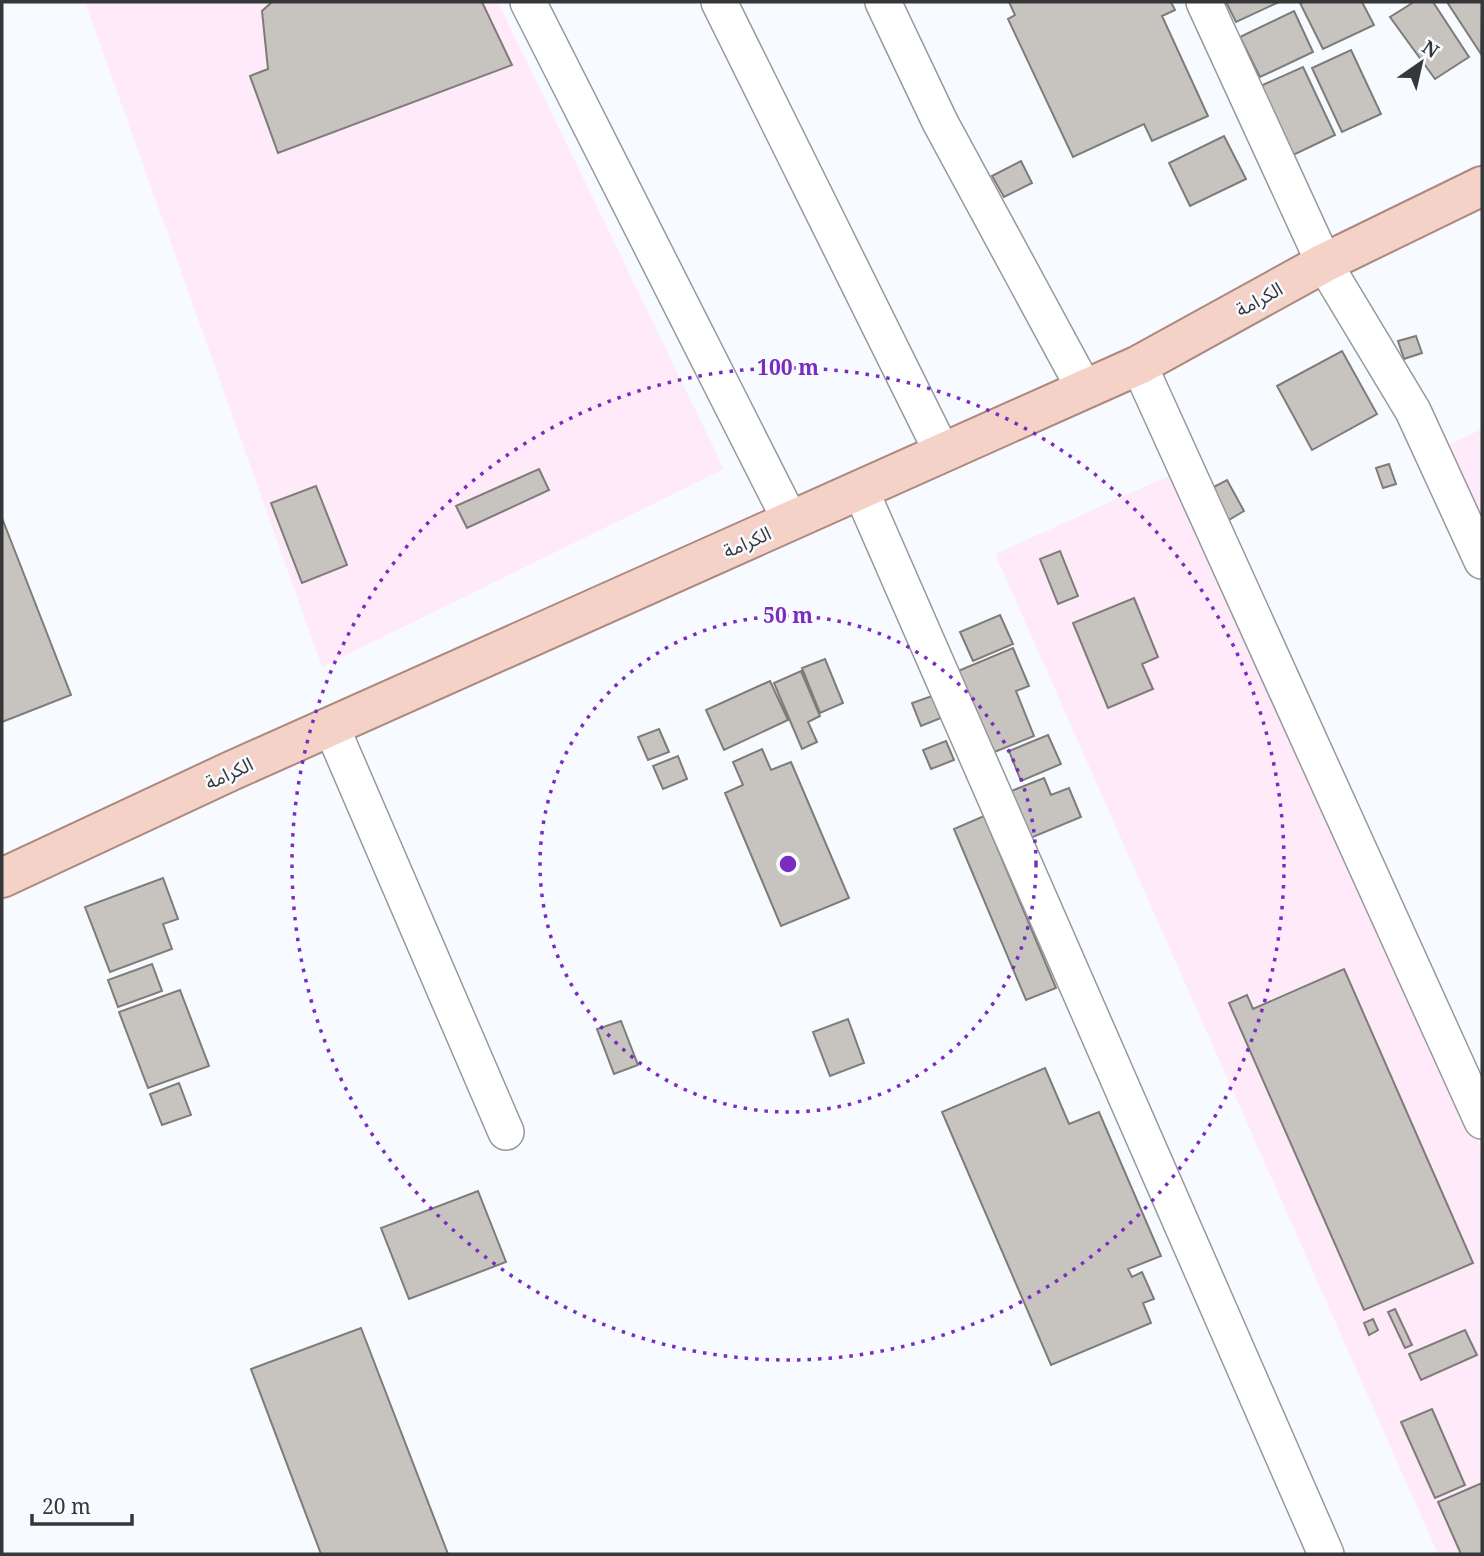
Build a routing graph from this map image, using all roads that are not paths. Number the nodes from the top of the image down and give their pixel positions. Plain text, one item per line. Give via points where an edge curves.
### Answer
1 (528, 2) edge
2 (719, 2) edge
3 (883, 2) edge
4 (1204, 2) edge
5 (1482, 186) edge
6 (1324, 263) junction
7 (1139, 365) junction
8 (1084, 390) junction
9 (943, 454) junction
10 (861, 491) junction
11 (791, 522) junction
12 (1482, 561) edge
13 (331, 726) junction
14 (2, 878) edge
15 (1482, 1121) edge
16 (506, 1132) dead end
17 (1326, 1554) edge

1 - 11 lane
2 - 9 lane
3 - 8 lane via 940,122
4 - 6 lane
5 - 6 main road, الكرامة
6 - 7 main road, الكرامة
6 - 12 lane via 1413,411
7 - 8 main road, الكرامة
7 - 15 lane
8 - 9 main road, الكرامة
9 - 10 main road, الكرامة
10 - 11 main road, الكرامة
10 - 17 lane
11 - 13 main road, الكرامة
13 - 14 main road, الكرامة
13 - 16 lane

